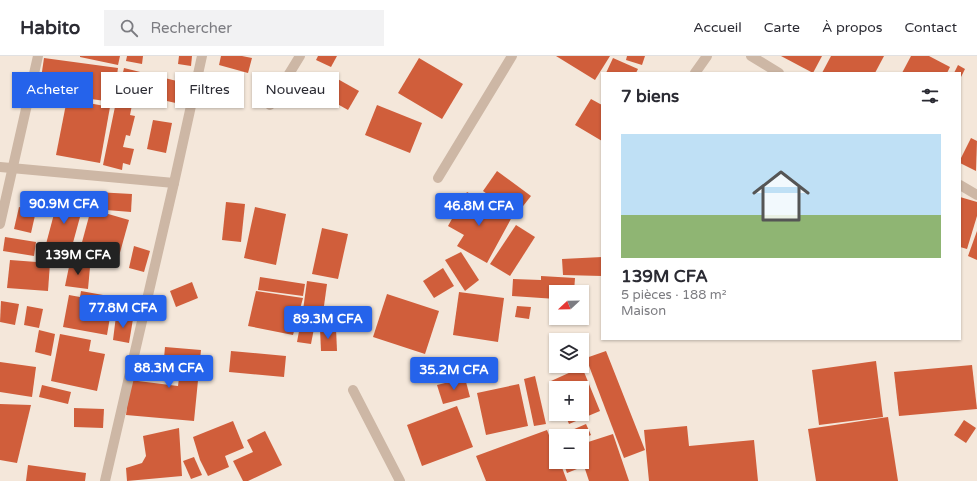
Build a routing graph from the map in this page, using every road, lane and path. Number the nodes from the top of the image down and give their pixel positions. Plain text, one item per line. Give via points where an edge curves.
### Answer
1 (38, 56) edge
2 (202, 56) edge
3 (300, 56) edge
4 (512, 56) edge
5 (707, 56) edge
6 (751, 56) edge
7 (290, 72) edge
8 (696, 72) edge
9 (776, 72) edge
10 (0, 167) edge
11 (14, 168) junction
12 (438, 178) dead end
13 (174, 183) junction
14 (961, 186) edge
15 (977, 195) edge
16 (0, 224) edge
17 (353, 390) dead end
18 (105, 481) edge
19 (400, 481) edge

1 - 11 street
2 - 13 street
3 - 7 street
4 - 12 street
5 - 8 street
6 - 9 street
10 - 11 street
11 - 13 street
11 - 16 street
13 - 18 street
14 - 15 street
17 - 19 street

